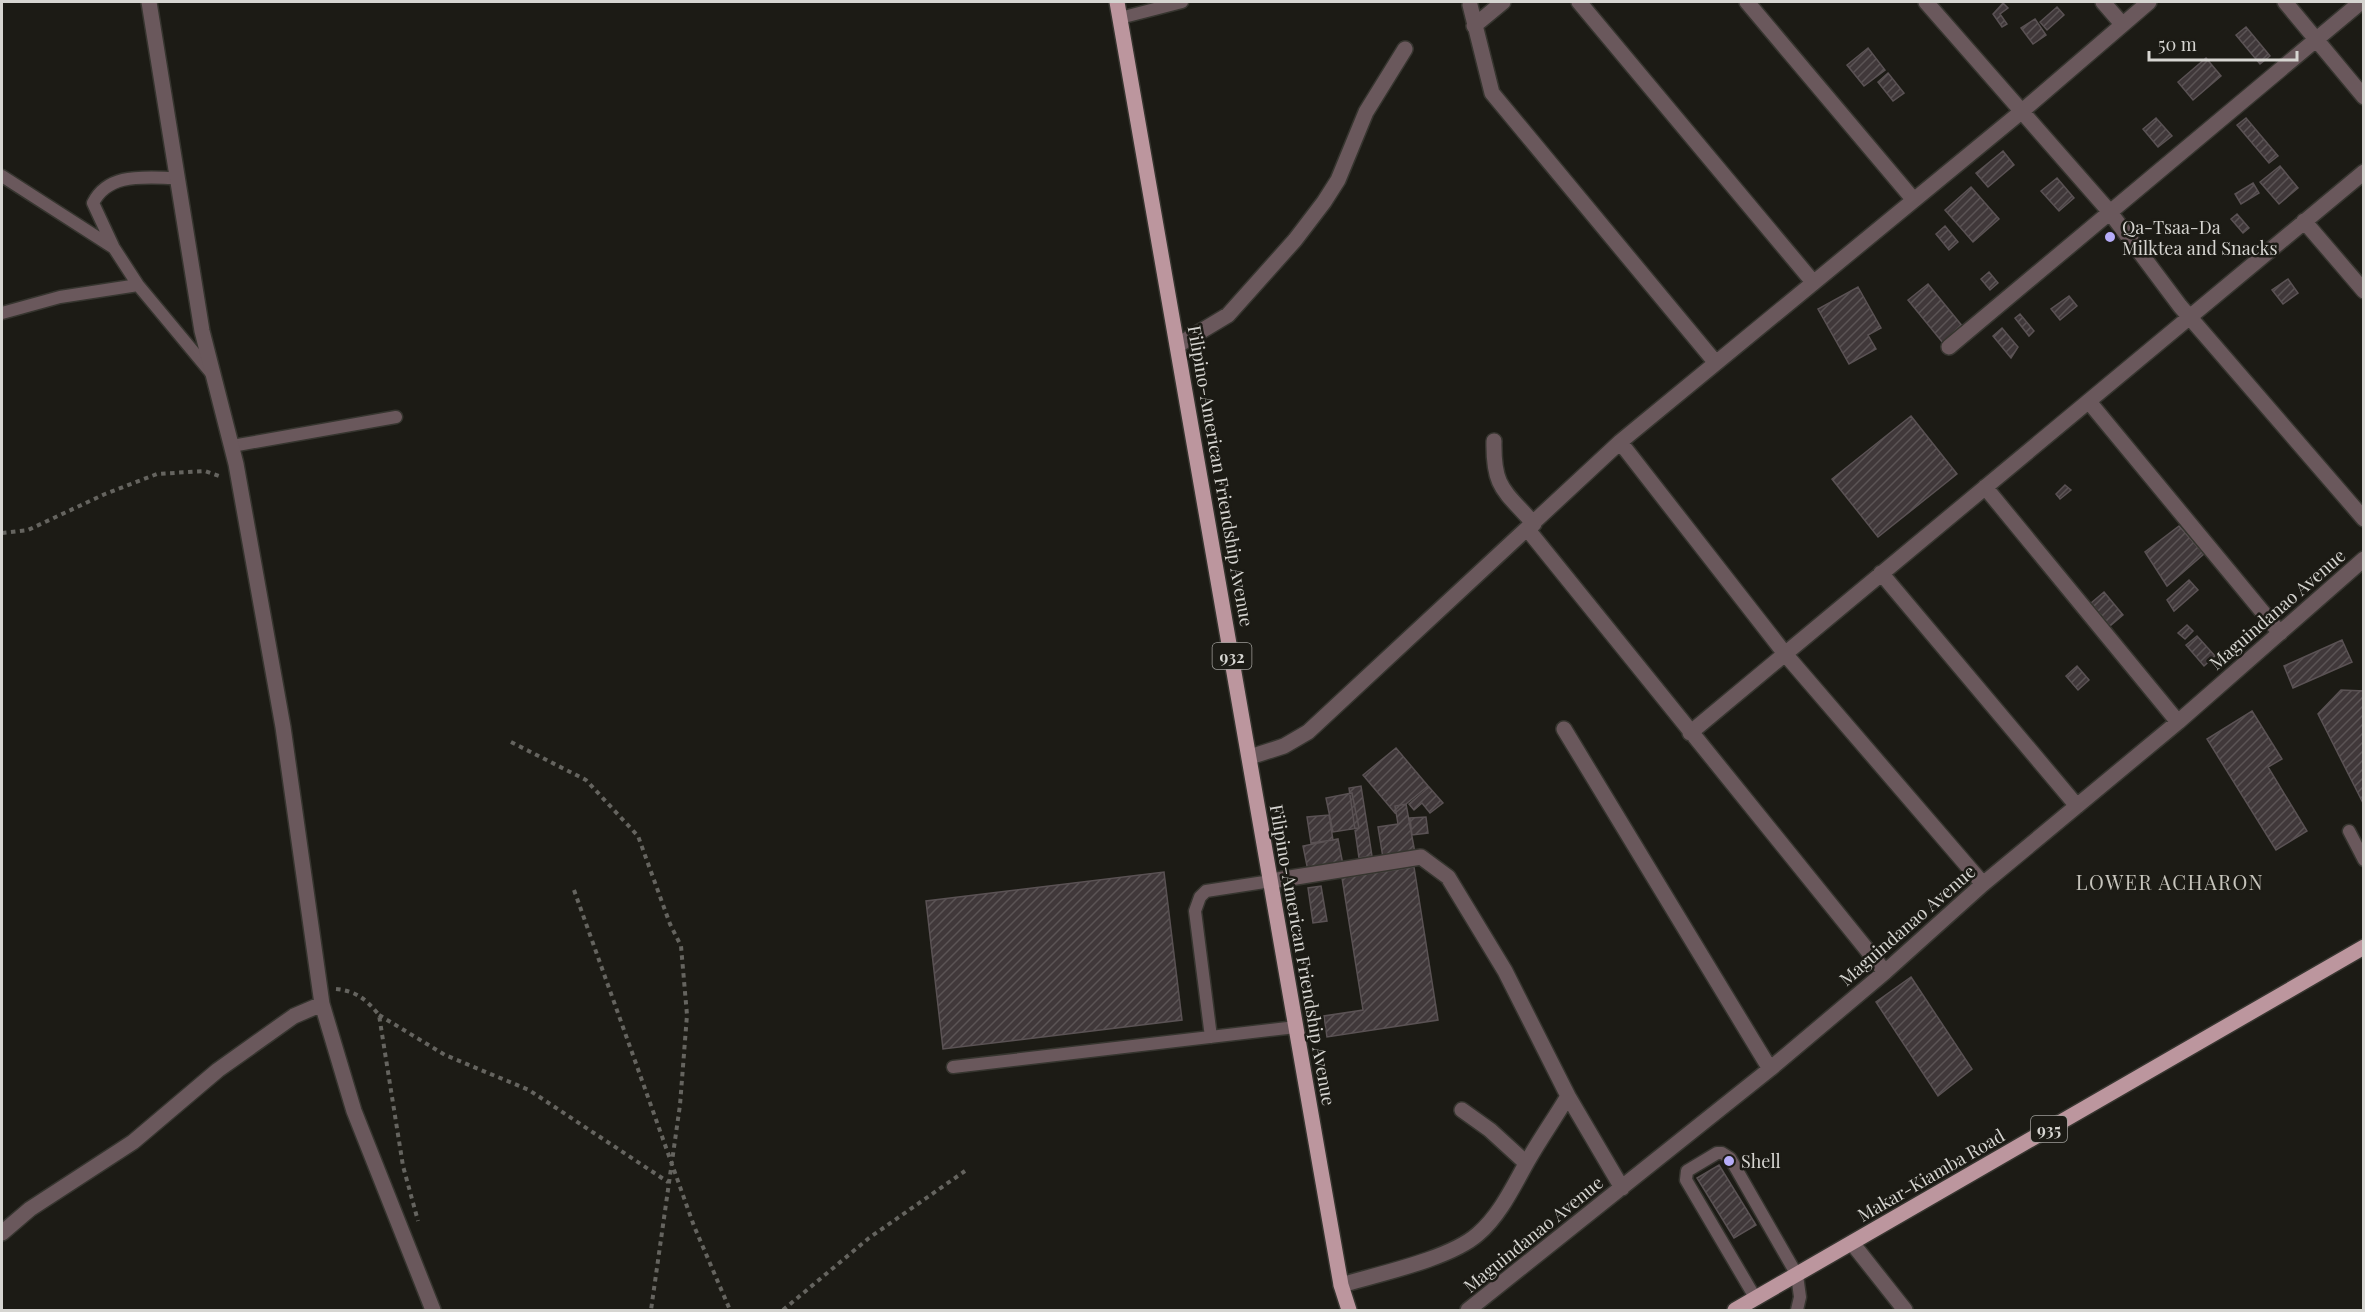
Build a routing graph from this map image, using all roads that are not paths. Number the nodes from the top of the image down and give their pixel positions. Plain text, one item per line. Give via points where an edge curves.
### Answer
1 (149, 2) edge
2 (1117, 2) edge
3 (1182, 2) edge
4 (1503, 2) edge
5 (1579, 2) edge
6 (1747, 2) edge
7 (1926, 2) edge
8 (2103, 2) edge
9 (2149, 2) edge
10 (2285, 2) edge
11 (2361, 2) edge
12 (1470, 5) dead end
13 (1120, 18) junction
14 (2122, 24) junction
15 (1474, 26) junction
16 (2317, 38) junction
17 (1405, 49) dead end
18 (2364, 97) edge
19 (2021, 112) junction
20 (2364, 172) edge
21 (2, 176) edge
22 (177, 178) junction
23 (1912, 199) junction
24 (2109, 211) junction
25 (2304, 221) junction
26 (114, 248) junction
27 (1813, 282) junction
28 (138, 285) junction
29 (2364, 291) edge
30 (2, 313) edge
31 (2190, 318) junction
32 (1178, 345) junction
33 (1949, 347) dead end
34 (1716, 363) junction
35 (215, 377) junction
36 (2090, 403) junction
37 (396, 417) dead end
38 (1494, 441) dead end
39 (1620, 442) junction
40 (232, 446) junction
41 (1985, 487) junction
42 (2364, 519) edge
43 (1531, 527) junction
44 (2364, 559) edge
45 (1881, 573) junction
46 (2280, 633) junction
47 (1786, 655) junction
48 (2178, 722) junction
49 (1564, 729) dead end
50 (1690, 733) junction
51 (1250, 757) junction
52 (2077, 806) junction
53 (2349, 831) dead end
54 (2364, 860) edge
55 (1271, 881) junction
56 (1983, 884) junction
57 (2364, 947) edge
58 (1885, 972) junction
59 (322, 1004) junction
60 (1296, 1027) junction
61 (1211, 1037) junction
62 (953, 1067) dead end
63 (1770, 1068) junction
64 (1568, 1095) junction
65 (1462, 1110) dead end
66 (1527, 1163) junction
67 (1622, 1188) junction
68 (2, 1233) edge
69 (1852, 1243) junction
70 (1797, 1275) junction
71 (1341, 1285) junction
72 (1756, 1299) junction
73 (433, 1311) edge
74 (1349, 1311) edge
75 (1468, 1311) edge
76 (1736, 1311) edge
77 (1797, 1311) edge
78 (1905, 1311) edge

1 - 22 street
2 - 13 main road, Filipino-American Friendship Avenue / 932
3 - 13 lane
4 - 15 street
5 - 27 street
6 - 23 street
7 - 19 street
8 - 14 street
9 - 14 street
10 - 16 street
11 - 16 street
12 - 15 street
13 - 32 main road, Filipino-American Friendship Avenue / 932
14 - 19 street
15 - 34 street via 1492,93
16 - 18 street
16 - 24 street
17 - 32 street via 1366,112 1338,180 1302,231 1228,315
19 - 23 street
19 - 24 street
20 - 25 street
21 - 26 lane
22 - 26 lane via 133,178 109,183 100,190 93,202
22 - 35 street via 202,331
23 - 27 street
24 - 31 street
24 - 33 street
25 - 29 street
25 - 31 street
26 - 28 lane
27 - 34 street
28 - 30 lane via 60,297
28 - 35 lane
31 - 36 street
31 - 42 street
32 - 51 main road, Filipino-American Friendship Avenue / 932
34 - 39 street
35 - 40 street
36 - 41 street
36 - 46 street
37 - 40 lane
38 - 43 street via 1495,475
39 - 43 street
39 - 47 street
40 - 59 street via 283,727
41 - 45 street
41 - 48 street
43 - 50 street
43 - 51 street via 1308,732 1284,746
44 - 46 street, Maguindanao Avenue
45 - 47 street
45 - 52 street
46 - 48 street, Maguindanao Avenue
47 - 50 street
47 - 56 street
48 - 52 street, Maguindanao Avenue
49 - 63 street
50 - 58 street
51 - 55 main road, Filipino-American Friendship Avenue / 932
52 - 56 street, Maguindanao Avenue
53 - 54 lane
55 - 60 main road, Filipino-American Friendship Avenue / 932
55 - 61 lane via 1206,891 1197,903
55 - 64 street via 1421,857 1433,864 1448,877 1505,971
56 - 58 street, Maguindanao Avenue
57 - 69 main road, Makar-Kiamba Road / 935
58 - 63 street, Maguindanao Avenue
59 - 68 street via 294,1016 218,1070 133,1142 30,1209
59 - 73 street via 354,1111
60 - 61 lane
60 - 71 main road, Filipino-American Friendship Avenue / 932
61 - 62 lane
63 - 67 street, Maguindanao Avenue
64 - 66 street
64 - 67 street
65 - 66 street
66 - 71 street via 1513,1191 1479,1234 1458,1247
67 - 75 street, Maguindanao Avenue
69 - 70 main road, Makar-Kiamba Road / 935
69 - 78 street
70 - 72 main road, Makar-Kiamba Road / 935
70 - 72 lane via 1730,1158 1722,1153 1713,1155 1687,1171 1686,1180
70 - 77 lane
71 - 74 main road, Filipino-American Friendship Avenue / 932
72 - 76 main road, Makar-Kiamba Road / 935

